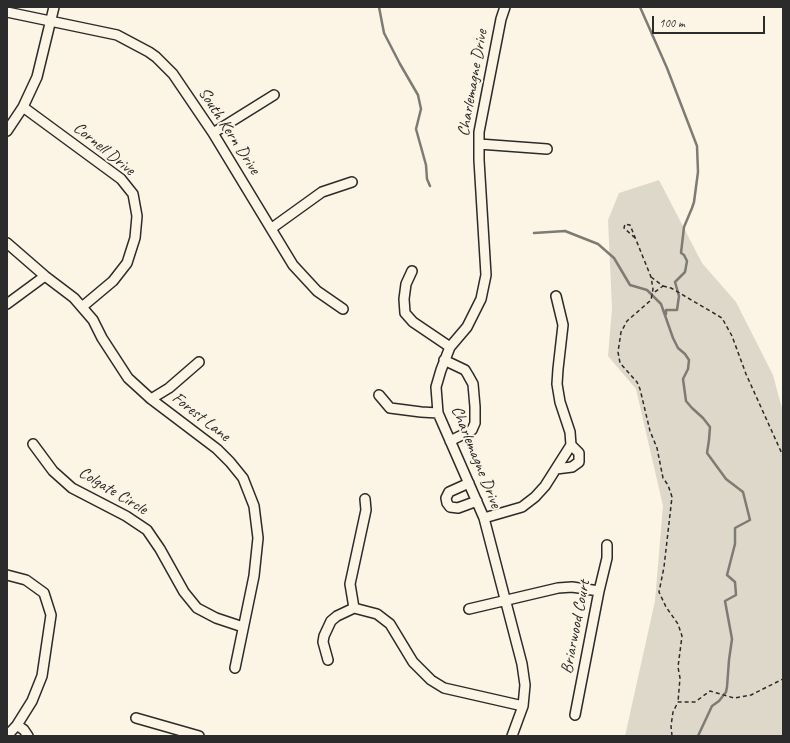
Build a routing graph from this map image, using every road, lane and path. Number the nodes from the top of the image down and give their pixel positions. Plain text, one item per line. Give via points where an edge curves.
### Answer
1 (54, 7) edge
2 (505, 7) edge
3 (7, 12) edge
4 (51, 21) junction
5 (274, 95) dead end
6 (23, 107) junction
7 (7, 131) edge
8 (213, 133) junction
9 (479, 144) junction
10 (547, 149) dead end
11 (352, 182) dead end
12 (272, 228) junction
13 (635, 238) junction
14 (7, 242) edge
15 (412, 271) dead end
16 (45, 276) junction
17 (651, 277) junction
18 (663, 286) junction
19 (652, 295) junction
20 (556, 296) dead end
21 (7, 304) edge
22 (82, 307) junction
23 (344, 309) dead end
24 (450, 347) junction
25 (444, 360) junction
26 (199, 362) dead end
27 (379, 395) dead end
28 (151, 399) junction
29 (438, 413) junction
30 (450, 441) junction
31 (33, 444) dead end
32 (571, 445) junction
33 (783, 456) edge
34 (556, 469) junction
35 (469, 483) junction
36 (365, 500) dead end
37 (477, 501) junction
38 (484, 518) junction
39 (607, 545) dead end
40 (7, 575) edge
41 (599, 590) junction
42 (506, 600) junction
43 (354, 608) junction
44 (469, 609) dead end
45 (243, 627) junction
46 (328, 660) dead end
47 (235, 668) dead end
48 (783, 679) edge
49 (678, 702) junction
50 (523, 706) junction
51 (575, 715) dead end
52 (136, 718) dead end
53 (17, 725) junction
54 (7, 736) edge
55 (28, 736) edge
56 (199, 736) edge
57 (512, 736) edge
58 (672, 736) edge

1 - 4 street
2 - 9 street, Charlemagne Drive via 499,26 479,132
3 - 4 street, South Kern Drive
4 - 6 street via 37,77
4 - 8 street, South Kern Drive via 117,35 149,52 173,74
5 - 8 street
6 - 7 street
6 - 22 street, Cornell Drive via 121,178 133,194 138,216 135,238 127,263 113,281
8 - 12 street, South Kern Drive
9 - 10 street
9 - 24 street, Charlemagne Drive via 486,275 481,299 467,327
11 - 12 street via 322,192
12 - 23 street, South Kern Drive via 293,265 316,291
13 - 13 path via 630,225 625,224 624,228
13 - 17 path
14 - 16 street, Forest Lane
15 - 24 street via 406,284 405,313
16 - 21 street
16 - 22 street, Forest Lane
17 - 18 path
17 - 19 path
18 - 19 path
18 - 33 path via 671,288 722,318
19 - 49 path via 651,300 627,321 621,332 618,352 620,363 640,389 663,478 672,498 659,592 678,624 682,636 678,667
20 - 32 street via 563,325 557,384
22 - 28 street, Forest Lane via 128,378
24 - 25 street, Charlemagne Drive
25 - 29 street, Charlemagne Drive via 436,387
25 - 30 street via 465,370 473,384 475,407 475,423 472,430
26 - 28 street via 169,388
27 - 29 street via 390,408
28 - 45 street, Forest Lane via 217,449 243,478 254,506 258,538 254,576
29 - 30 street, Charlemagne Drive
30 - 35 street, Charlemagne Drive
31 - 45 street, Colgate Circle via 53,471 72,488 147,530 184,592 197,608
32 - 34 street
32 - 34 street via 579,453 579,462 572,467
34 - 38 street via 545,486 522,507
35 - 37 street, Charlemagne Drive
35 - 37 street via 449,492 447,504 458,508
36 - 43 street via 366,510 350,584
37 - 38 street, Charlemagne Drive
38 - 42 street, Charlemagne Drive
39 - 41 street, Briarwood Court via 607,558
40 - 53 street via 26,580 44,593 51,615 42,676 32,701
41 - 42 street via 572,586
41 - 51 street, Briarwood Court
42 - 44 street
42 - 50 street, Charlemagne Drive via 522,664 525,685
43 - 46 street via 337,616 328,626 323,642
43 - 50 street via 377,614 390,624 413,662 431,680 444,688
45 - 47 street, Forest Lane
48 - 49 path via 751,695 734,698 710,692 695,702
49 - 58 path via 673,712
50 - 57 street, Charlemagne Drive
52 - 56 street
53 - 54 street
53 - 55 street

